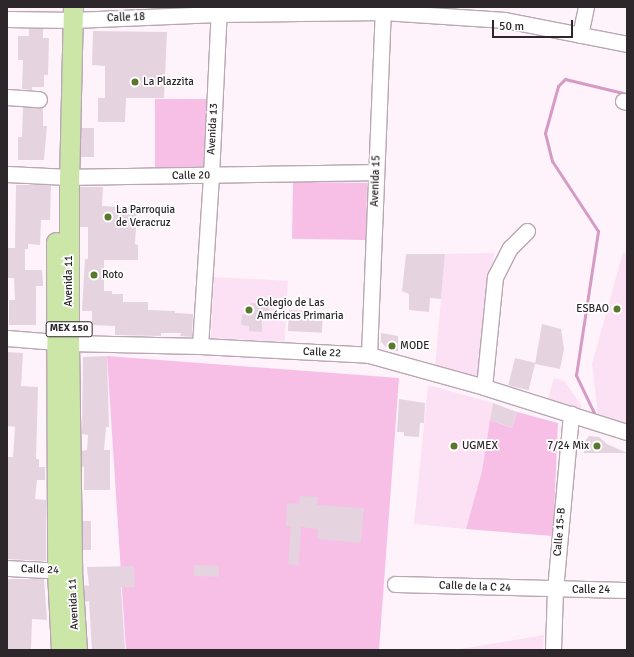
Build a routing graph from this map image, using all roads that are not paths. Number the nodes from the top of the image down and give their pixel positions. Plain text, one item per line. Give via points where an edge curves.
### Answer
1 (586, 7) edge
2 (383, 9) edge
3 (218, 11) edge
4 (67, 14) edge
5 (7, 19) edge
6 (580, 35) junction
7 (627, 44) edge
8 (7, 97) edge
9 (39, 99) dead end
10 (376, 172) junction
11 (7, 174) edge
12 (211, 176) junction
13 (63, 177) junction
14 (527, 231) dead end
15 (7, 338) edge
16 (62, 342) junction
17 (200, 346) junction
18 (369, 355) junction
19 (484, 387) junction
20 (570, 414) junction
21 (627, 432) edge
22 (7, 568) edge
23 (64, 571) junction
24 (395, 584) dead end
25 (555, 590) junction
26 (627, 590) edge
27 (61, 650) edge
28 (77, 650) edge
29 (553, 650) edge

1 - 6 street
2 - 3 street, Calle 18
2 - 6 street, Calle 18 via 505,20
2 - 10 street, Avenida 15
3 - 4 street, Calle 18
3 - 12 street, Avenida 13
4 - 5 street, Calle 18
4 - 13 main road, Avenida 11 / MEX 150
6 - 7 street, Calle 18
8 - 9 street
10 - 12 street, Calle 20
10 - 18 street, Avenida 15
11 - 13 street, Calle 20
12 - 13 street, Calle 20
12 - 17 street, Avenida 13
13 - 16 main road, Avenida 11 / MEX 150
14 - 19 street via 510,248 495,277
15 - 16 street, Calle 22
16 - 17 street, Calle 22
16 - 23 main road, Avenida 11 / MEX 150
17 - 18 street, Calle 22
18 - 19 street, Calle 22
19 - 20 street, Calle 22
20 - 21 street, Calle 22
20 - 25 street, Calle 15-B
22 - 23 street, Calle 24
23 - 27 main road, Avenida 11 / MEX 150
23 - 28 main road, Avenida 11 / MEX 150
24 - 25 street, Calle de la C 24
25 - 26 street, Calle 24
25 - 29 street, Calle 15-B

